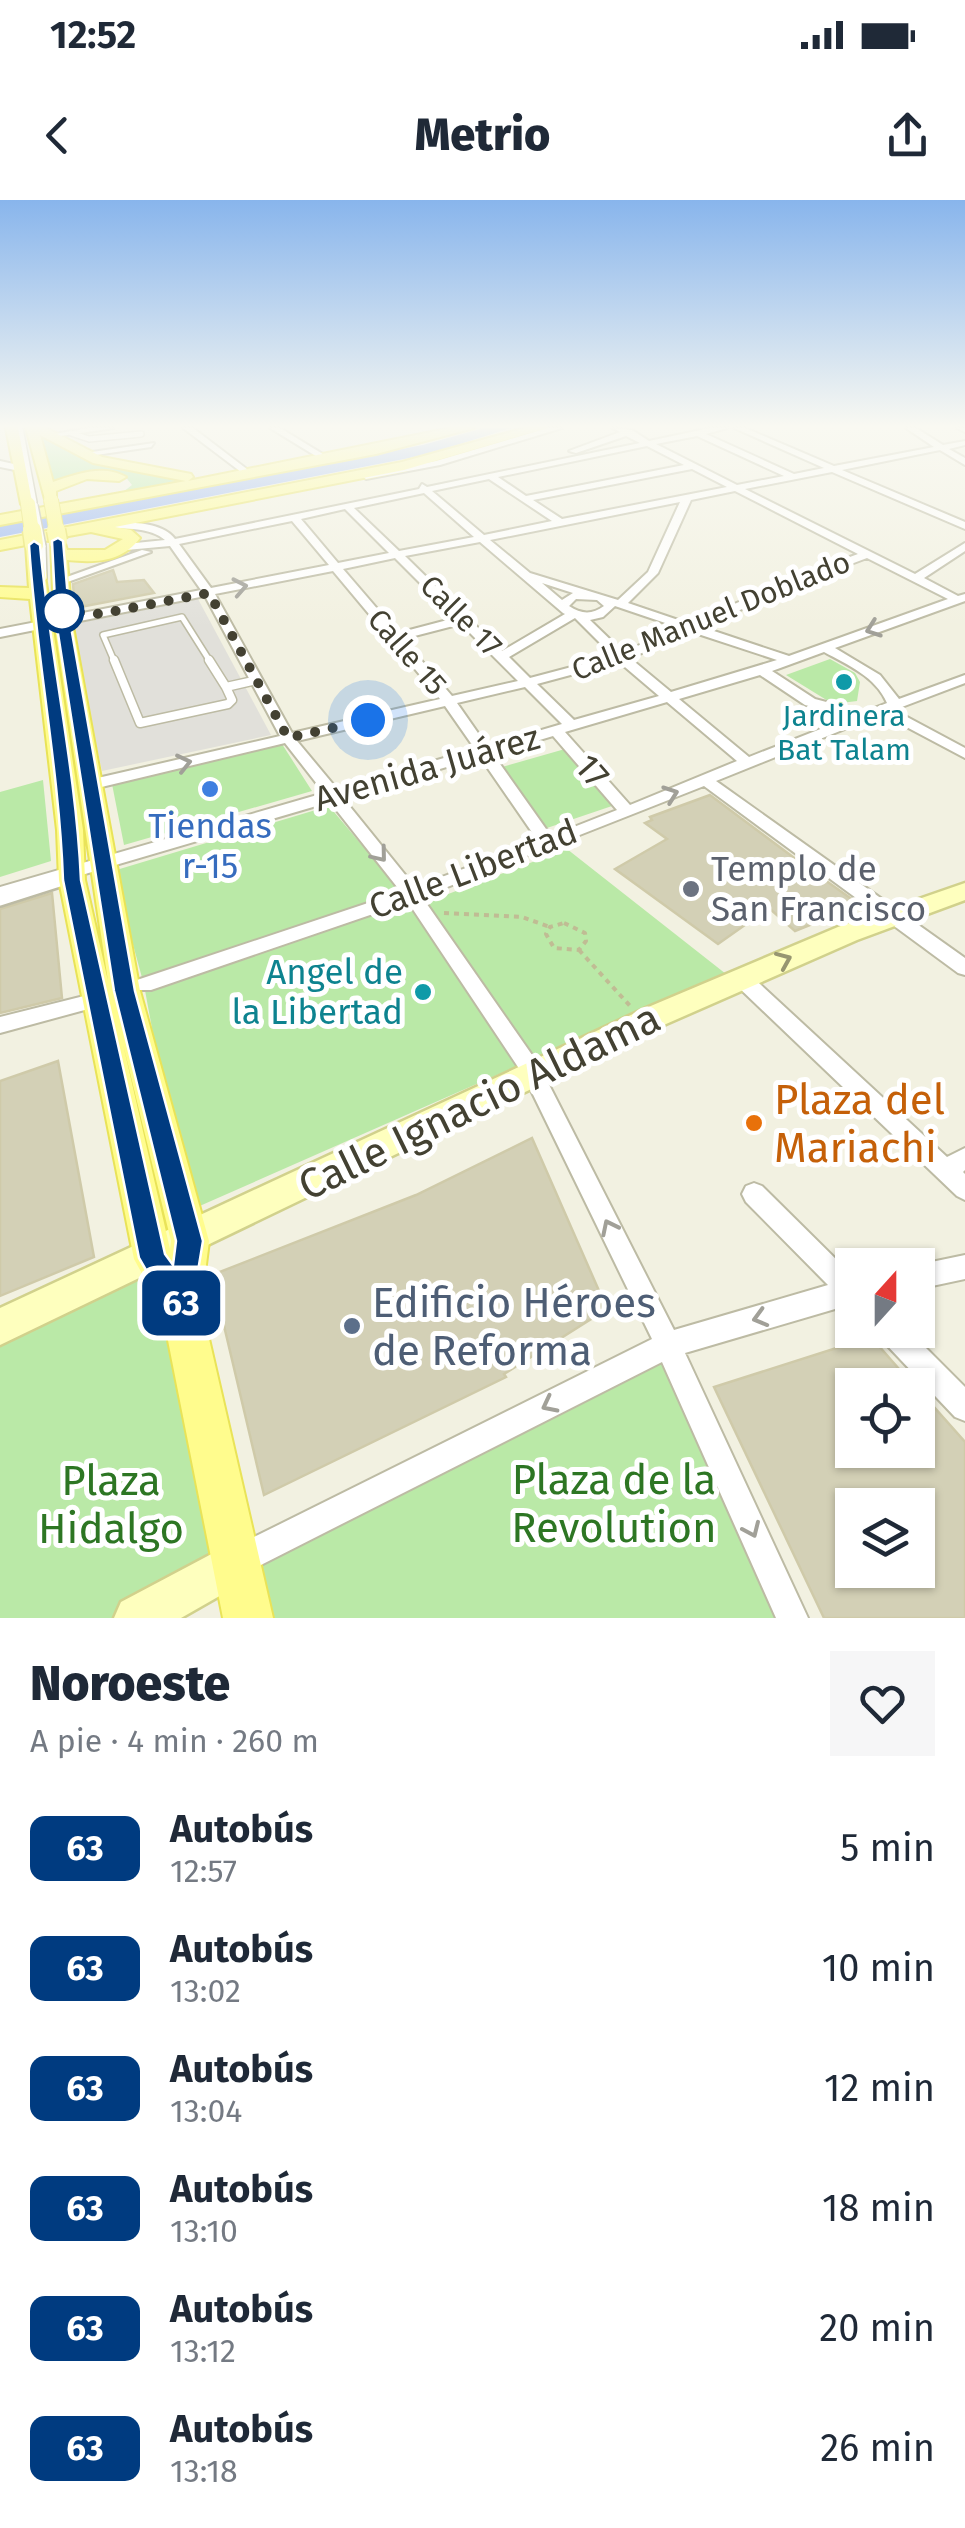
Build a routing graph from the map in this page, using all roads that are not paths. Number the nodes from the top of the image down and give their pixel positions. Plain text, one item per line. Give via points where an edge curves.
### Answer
1 (31, 494) edge
2 (40, 494) edge
3 (110, 494) edge
4 (136, 494) edge
5 (261, 494) edge
6 (411, 494) edge
7 (430, 494) edge
8 (517, 494) edge
9 (549, 494) edge
10 (714, 494) edge
11 (742, 494) edge
12 (890, 494) edge
13 (33, 497) junction
14 (524, 499) junction
15 (686, 500) junction
16 (87, 504) junction
17 (348, 507) junction
18 (181, 510) junction
19 (295, 518) junction
20 (3, 519) edge
21 (562, 524) junction
22 (106, 525) junction
23 (965, 526) edge
24 (168, 539) junction
25 (484, 539) junction
26 (54, 543) junction
27 (0, 545) edge
28 (965, 546) edge
29 (126, 547) junction
30 (400, 556) junction
31 (864, 556) junction
32 (36, 564) junction
33 (335, 569) junction
34 (525, 575) junction
35 (0, 577) edge
36 (914, 580) junction
37 (58, 582) junction
38 (0, 592) edge
39 (209, 593) junction
40 (38, 594) junction
41 (598, 597) junction
42 (960, 598) edge
43 (620, 604) junction
44 (572, 612) junction
45 (466, 620) junction
46 (49, 623) junction
47 (696, 627) junction
48 (0, 632) edge
49 (395, 637) junction
50 (825, 646) junction
51 (501, 656) junction
52 (622, 658) junction
53 (789, 660) junction
54 (762, 670) junction
55 (965, 678) edge
56 (257, 680) junction
57 (530, 685) junction
58 (226, 687) junction
59 (668, 698) junction
60 (450, 702) junction
61 (887, 706) junction
62 (861, 716) junction
63 (573, 726) junction
64 (556, 731) junction
65 (288, 738) junction
66 (484, 750) junction
67 (965, 754) edge
68 (749, 764) junction
69 (707, 781) junction
70 (89, 786) junction
71 (331, 794) junction
72 (627, 811) junction
73 (547, 842) junction
74 (87, 869) junction
75 (965, 891) edge
76 (412, 895) junction
77 (0, 897) edge
78 (894, 914) junction
79 (965, 968) edge
80 (741, 978) junction
81 (144, 985) dead end
82 (96, 1000) junction
83 (0, 1025) edge
84 (532, 1071) junction
85 (956, 1164) edge
86 (965, 1189) edge
87 (754, 1194) dead end
88 (190, 1241) junction
89 (153, 1258) junction
90 (965, 1267) edge
91 (935, 1273) edge
92 (835, 1275) edge
93 (835, 1297) edge
94 (181, 1304) junction
95 (0, 1327) edge
96 (668, 1345) junction
97 (908, 1348) edge
98 (965, 1407) edge
99 (236, 1563) junction
100 (136, 1618) edge
101 (248, 1618) edge
102 (792, 1618) edge

1 - 13 main road
2 - 13 main road
3 - 16 main road
4 - 16 main road
5 - 18 main road
6 - 17 street
7 - 25 street
8 - 14 street
9 - 14 street
10 - 15 street
11 - 31 street
12 - 23 street
13 - 26 main road, bridge
14 - 21 street
15 - 21 street
15 - 43 street via 654,573
16 - 20 main road
17 - 19 street
17 - 30 street, Calle 17
18 - 22 main road
18 - 24 street
19 - 24 street
19 - 33 street, Calle 15
21 - 25 street
22 - 24 street via 149,528
22 - 26 main road
24 - 29 street
24 - 37 street
24 - 39 street
25 - 30 street
25 - 34 street
26 - 27 main road
26 - 29 main road via 92,556
26 - 29 main road via 125,533 132,538
26 - 32 main road
26 - 37 main road
26 - 46 lane
28 - 36 street
30 - 33 street
30 - 45 street, Calle 17
31 - 36 street
31 - 47 street, Calle Manuel Doblado via 794,578
32 - 35 main road
32 - 40 main road
39 -> 33 street
33 - 49 street, Calle 15
34 - 41 street
34 - 44 street
36 - 42 street
37 - 46 main road
38 - 40 main road
39 - 46 street
39 - 56 street
40 - 46 main road
41 - 43 street
41 - 44 street via 573,596
41 - 44 street via 610,606 603,614
42 -> 50 street, Avenida Juárez
43 - 47 street
44 - 51 street
44 - 52 street
45 - 49 street
45 - 51 street, Calle 17
46 - 48 street
46 - 70 main road
46 - 74 main road via 65,792
47 - 52 street, Calle Manuel Doblado
47 - 53 street
49 - 60 street, Calle 15
50 - 53 street, Avenida Juárez
50 - 61 street via 881,682 891,692
51 - 57 street, Calle 17
52 - 57 street, Calle Manuel Doblado
52 - 59 street
53 - 54 street, Avenida Juárez
54 - 59 street, Avenida Juárez
54 - 62 street via 810,702
55 - 61 street, Calle Libertad
56 - 58 lane
56 - 65 street
57 - 60 street, Calle Manuel Doblado
57 - 63 street, Calle 17
58 - 58 lane via 228,704 140,724 103,636 185,618
59 - 63 street, Avenida Juárez
59 - 68 street
60 - 65 street, Calle Manuel Doblado
60 - 66 street, Calle 15
61 - 62 street, Calle Libertad
61 - 67 street
62 - 68 street, Calle Libertad
63 - 64 street, Avenida Juárez
64 - 66 street, Avenida Juárez
64 - 72 street, 17
70 -> 65 street, Calle Manuel Doblado
65 - 71 street
66 - 71 street, Avenida Juárez
66 - 73 street, Calle 15
68 - 69 street, Calle Libertad
72 -> 69 street, Calle Libertad
69 - 78 street
70 - 74 main road
71 - 74 street, Avenida Juárez
71 -> 76 street
72 - 73 street, Calle Libertad
73 - 76 street, Calle Libertad
74 - 77 street, Avenida Juárez
74 - 82 main road
74 - 88 main road
75 - 78 main road, Calle Ignacio Aldama
76 - 81 street, Calle Libertad
76 - 84 street
78 - 79 street
80 -> 78 main road, Calle Ignacio Aldama
80 - 84 main road, Calle Ignacio Aldama
80 - 85 street
82 - 83 street
82 - 89 main road
84 - 88 main road, Calle Ignacio Aldama
96 -> 84 street
85 - 86 street
87 - 92 street
88 - 89 main road, Calle Ignacio Aldama
88 - 94 main road
89 - 94 main road
89 - 95 main road, Calle Ignacio Aldama
90 - 91 street
93 -> 96 street
94 - 99 main road
96 -> 99 street
96 -> 102 street
97 - 98 street
99 - 100 main road
99 - 101 main road

